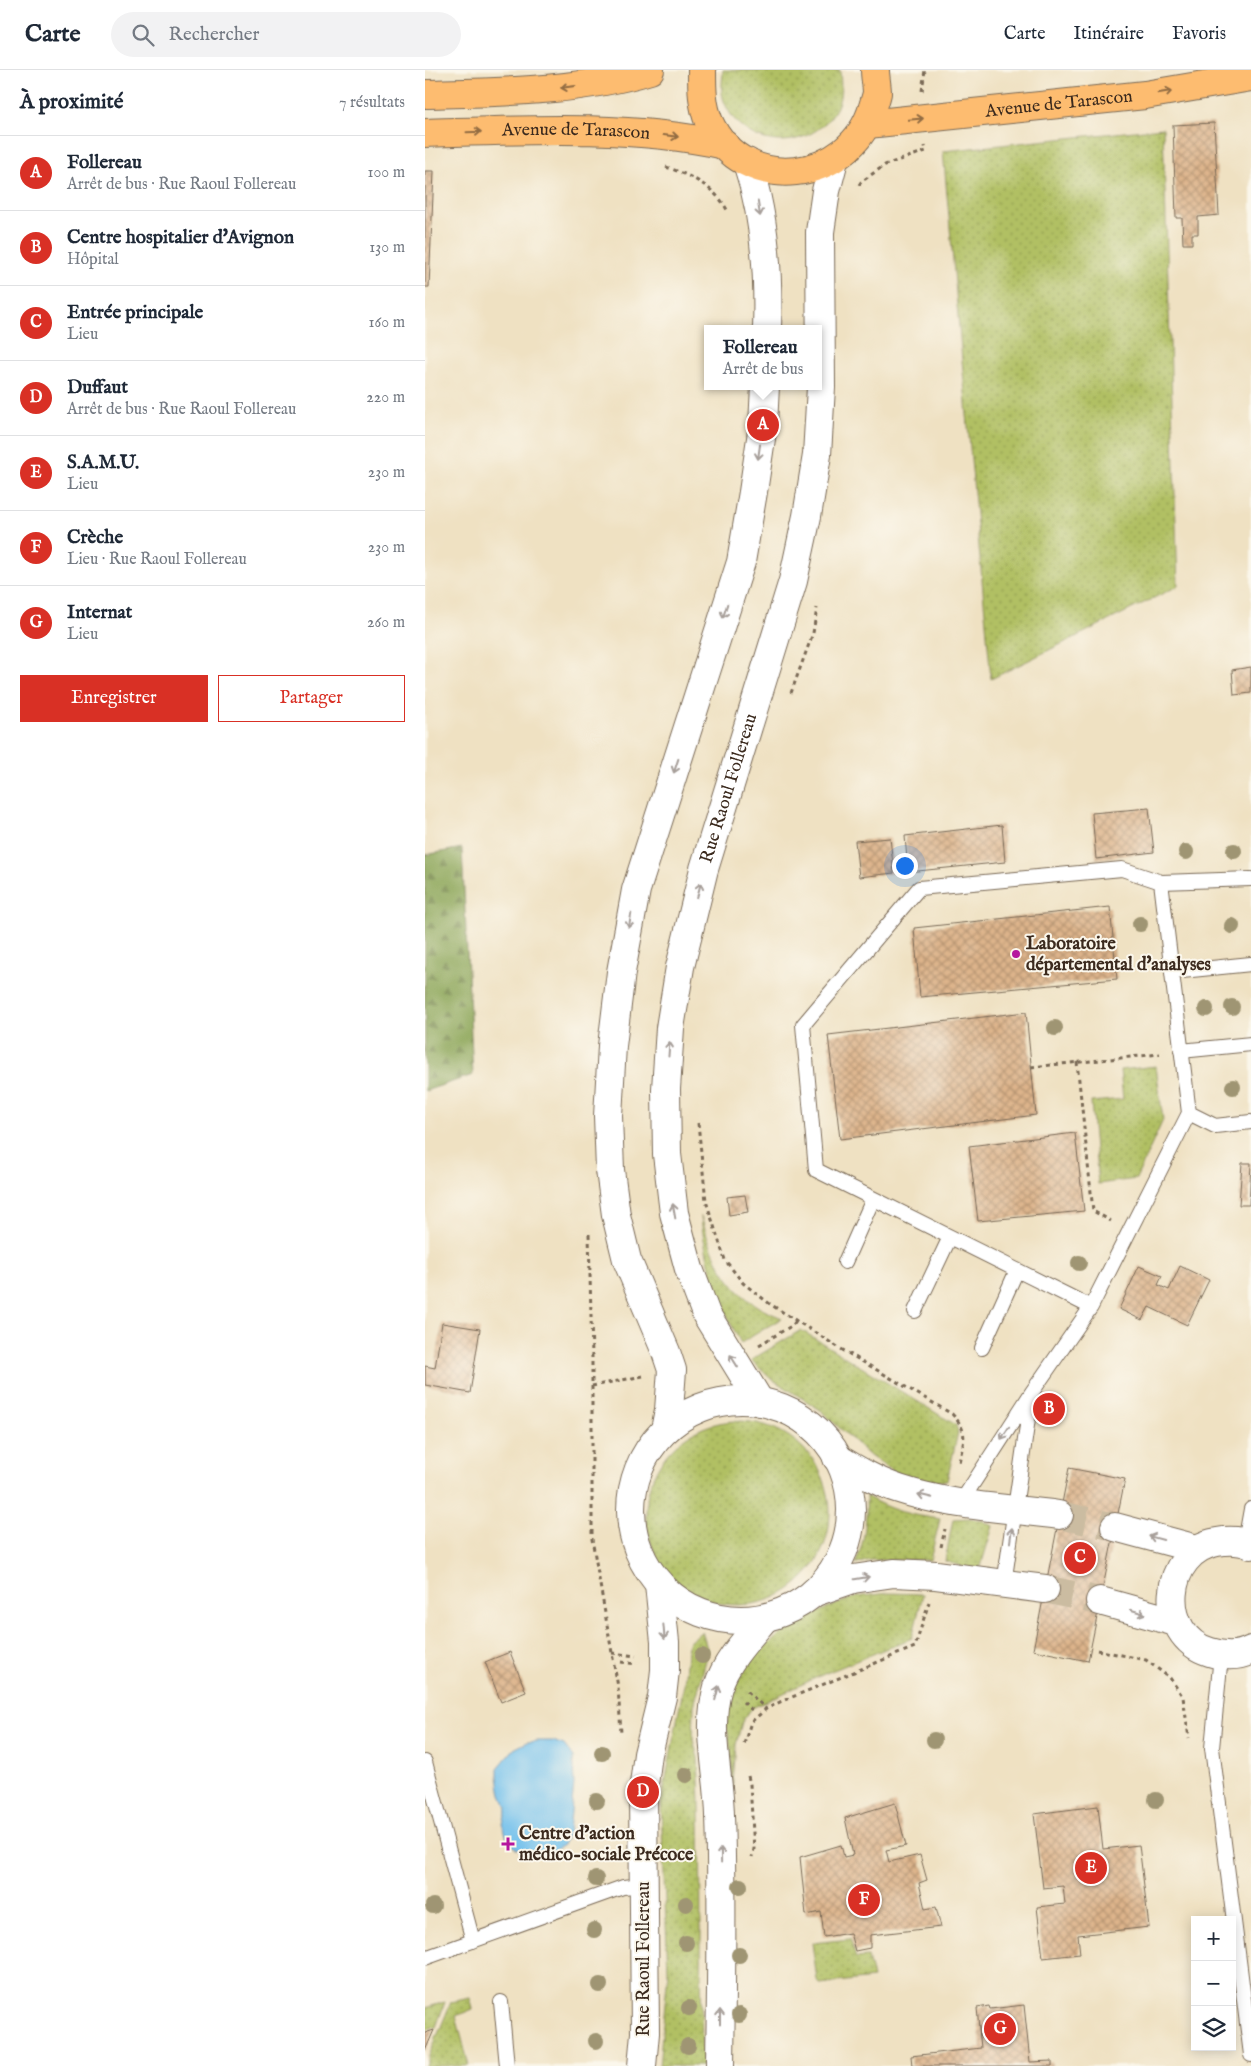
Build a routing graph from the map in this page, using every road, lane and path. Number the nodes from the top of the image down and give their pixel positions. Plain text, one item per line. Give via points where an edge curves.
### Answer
1 (650, 70) edge
2 (702, 70) edge
3 (875, 70) edge
4 (925, 70) edge
5 (1172, 70) edge
6 (1251, 77) edge
7 (425, 94) edge
8 (919, 118) junction
9 (868, 124) junction
10 (425, 133) edge
11 (725, 145) junction
12 (835, 160) junction
13 (747, 162) junction
14 (858, 188) dead end
15 (767, 325) edge
16 (821, 325) edge
17 (765, 390) edge
18 (821, 390) edge
19 (818, 605) dead end
20 (790, 698) dead end
21 (1251, 879) edge
22 (1161, 882) junction
23 (1251, 964) edge
24 (1172, 972) junction
25 (1251, 1044) edge
26 (1181, 1051) junction
27 (1077, 1062) junction
28 (1031, 1067) dead end
29 (1189, 1113) junction
30 (697, 1116) dead end
31 (1251, 1122) edge
32 (873, 1199) junction
33 (1130, 1230) junction
34 (950, 1237) junction
35 (845, 1262) dead end
36 (1017, 1270) junction
37 (1091, 1307) junction
38 (915, 1311) dead end
39 (797, 1320) junction
40 (754, 1348) dead end
41 (982, 1348) dead end
42 (649, 1375) dead end
43 (1031, 1392) junction
44 (760, 1402) junction
45 (665, 1430) junction
46 (837, 1458) junction
47 (956, 1494) junction
48 (1015, 1509) junction
49 (1251, 1509) edge
50 (1059, 1515) tunnel mouth
51 (1115, 1527) tunnel mouth
52 (1248, 1544) edge
53 (1197, 1549) junction
54 (659, 1584) junction
55 (1004, 1584) junction
56 (933, 1587) junction
57 (1045, 1589) tunnel mouth
58 (815, 1592) junction
59 (1100, 1601) tunnel mouth
60 (765, 1618) junction
61 (1176, 1622) junction
62 (1097, 1650) dead end
63 (1251, 1650) edge
64 (612, 1654) junction
65 (1221, 1655) junction
66 (641, 1656) dead end
67 (747, 1690) dead end
68 (766, 1709) junction
69 (621, 1730) dead end
70 (744, 1745) dead end
71 (1190, 1745) dead end
72 (425, 1762) edge
73 (746, 1768) dead end
74 (751, 1859) dead end
75 (645, 1885) junction
76 (473, 1941) junction
77 (425, 1958) edge
78 (501, 2002) dead end
79 (1251, 2055) edge
80 (507, 2066) edge
81 (641, 2066) edge
82 (720, 2066) edge

1 -> 7 main road via 571,87
2 - 11 main road via 702,96 709,123
3 - 9 main road via 877,93
4 - 8 path
5 - 6 main road, Avenue de Tarascon
8 -> 6 main road, Avenue de Tarascon via 1145,95
9 -> 8 main road, Avenue de Tarascon
8 - 14 path via 926,151 885,165 861,182
9 - 12 main road
10 -> 11 main road, Avenue de Tarascon via 522,130 635,132
11 - 13 main road
12 - 13 main road via 813,169 791,172 768,170
16 -> 12 street, Rue Raoul Follereau via 820,232
13 -> 15 street via 763,233 769,290
17 -> 45 street via 759,454 741,562 636,890 612,1046 608,1116 616,1215 627,1260 672,1370
44 -> 18 street, Rue Raoul Follereau via 706,1314 689,1269 674,1213 667,1154 666,1089 670,1028 680,968 704,869 793,581 817,455
19 - 20 path via 813,633
21 - 22 lane
22 - 24 lane
22 - 32 lane via 1122,870 919,888 803,1025 816,1170
23 - 24 lane
24 - 26 lane
25 - 26 lane
26 - 27 path
26 - 29 lane
27 - 28 path
27 - 33 path via 1093,1212
29 - 31 lane via 1215,1126
29 - 33 lane
30 - 39 path via 706,1201 725,1260 743,1283
32 - 34 lane
32 - 35 lane
33 - 37 lane
34 - 36 lane
34 - 38 lane
36 - 37 lane
36 - 41 lane
37 - 43 lane
39 - 40 path
39 - 47 path via 953,1414 961,1424 964,1437
42 - 64 path via 592,1386 591,1539
43 -> 47 lane
43 - 48 lane
44 - 45 street via 736,1400 712,1404 690,1412
44 - 46 street via 805,1421
45 - 54 street via 640,1466 632,1490 631,1515 634,1540 644,1563
47 -> 46 street via 899,1489
46 - 58 street via 848,1485 851,1514 846,1543 834,1570
47 - 48 street
47 - 56 path
48 - 50 street
55 -> 48 lane
49 - 52 lane
53 -> 51 street
52 - 53 street via 1228,1540 1212,1542
53 - 61 street via 1182,1564 1173,1582 1171,1602
54 - 60 street via 681,1603 707,1616 736,1621
54 -> 75 street, Rue Raoul Follereau via 665,1659 662,1697 648,1754 643,1792
55 - 56 street
55 - 57 street
58 -> 56 street via 853,1579 894,1573
56 - 68 path via 915,1647
58 - 60 street via 783,1612
59 -> 61 street
82 -> 60 street via 720,1817 713,1712 723,1676
61 - 65 street via 1187,1638 1202,1650
62 - 71 path via 1146,1660 1171,1678 1183,1697
63 - 65 street via 1244,1654
64 - 66 path
64 - 69 path
65 - 79 lane via 1212,1748
67 - 68 path
68 - 70 path via 751,1722
72 - 76 lane
73 - 74 path via 754,1849
75 - 76 lane via 623,1887
75 - 81 street, Rue Raoul Follereau via 645,2033
76 - 77 lane
78 - 80 lane

